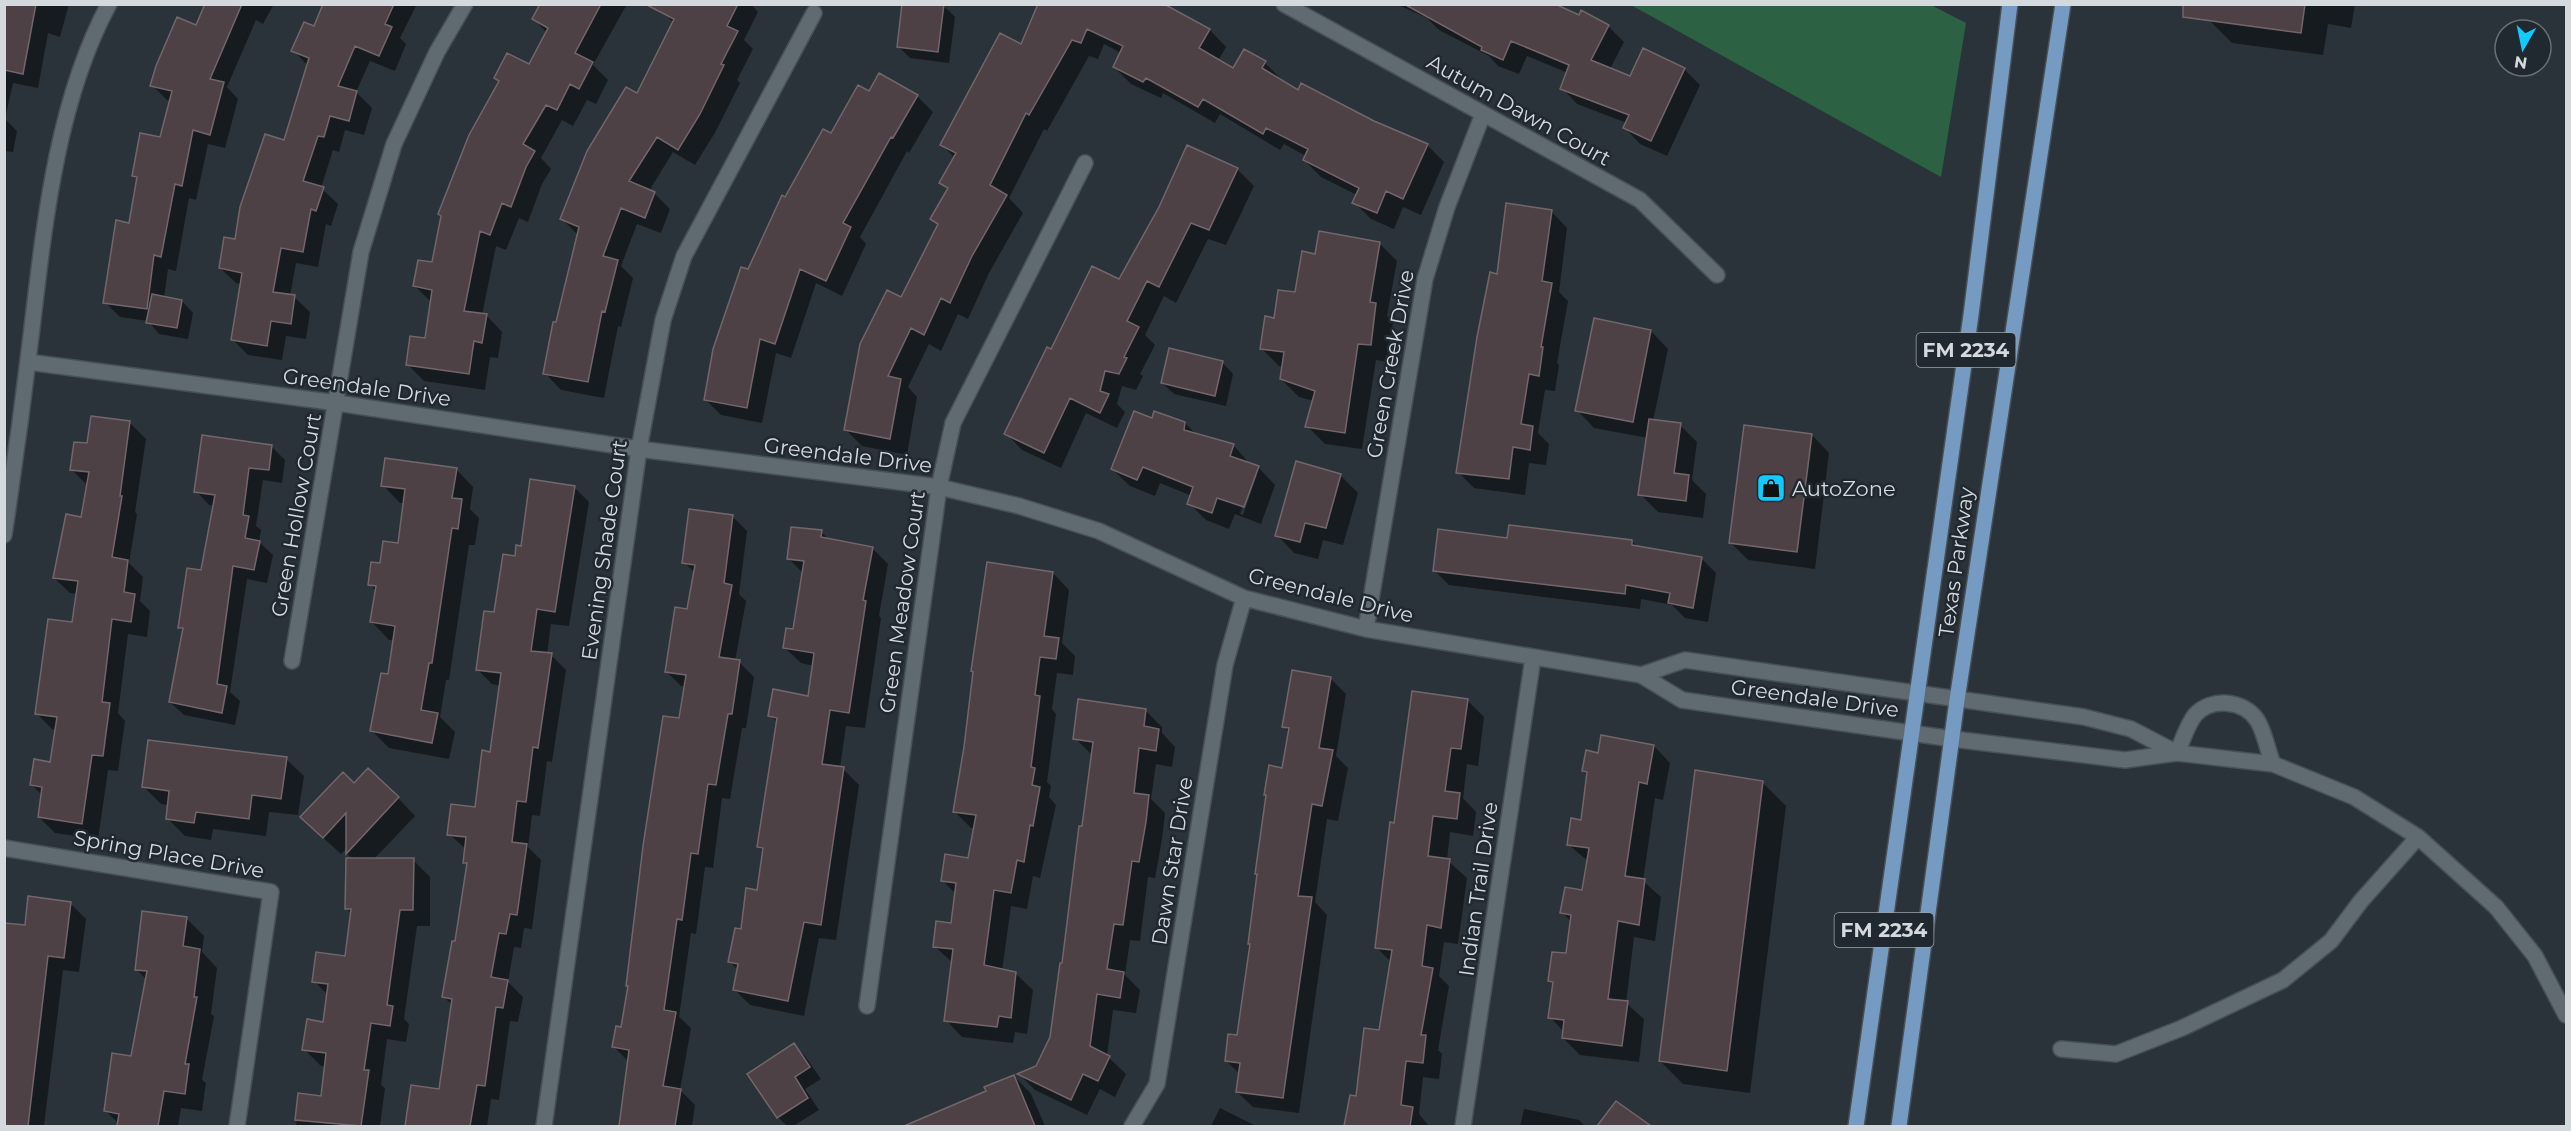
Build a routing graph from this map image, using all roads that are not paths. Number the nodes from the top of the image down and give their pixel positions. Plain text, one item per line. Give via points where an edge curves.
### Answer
1 (109, 4) edge
2 (465, 4) edge
3 (1284, 4) edge
4 (2010, 4) edge
5 (2063, 4) edge
6 (814, 13) dead end
7 (1484, 114) junction
8 (1085, 163) dead end
9 (1717, 276) dead end
10 (28, 362) junction
11 (337, 403) junction
12 (639, 449) junction
13 (939, 487) junction
14 (4, 535) edge
15 (1244, 598) junction
16 (1365, 629) junction
17 (1533, 658) junction
18 (292, 661) dead end
19 (1641, 675) junction
20 (1918, 695) junction
21 (1957, 700) junction
22 (1913, 733) junction
23 (1953, 739) junction
24 (2177, 753) junction
25 (2273, 764) junction
26 (2418, 837) junction
27 (4, 848) edge
28 (867, 1005) dead end
29 (2566, 1015) edge
30 (2061, 1049) dead end
31 (237, 1126) edge
32 (544, 1126) edge
33 (1131, 1126) edge
34 (1463, 1126) edge
35 (1856, 1126) edge
36 (1899, 1126) edge

1 - 10 street via 97,26 68,110 46,213
2 - 11 street, Green Hollow Court via 437,52 394,144 361,252
3 - 7 street, Autum Dawn Court
4 - 20 main road, Texas Parkway / FM 2234
5 - 21 main road, Texas Parkway / FM 2234
6 - 12 street, Evening Shade Court via 684,256 663,320
7 - 9 street, Autum Dawn Court via 1640,200
7 - 16 street, Green Creek Drive via 1447,207 1425,279
8 - 13 street, Green Meadow Court via 953,423
10 - 11 street, Greendale Drive
10 - 14 street
11 - 12 street, Greendale Drive
11 - 18 street, Green Hollow Court
12 - 13 street, Greendale Drive
12 - 32 street, Evening Shade Court
13 - 15 street, Greendale Drive via 1099,531
13 - 28 street, Green Meadow Court
15 - 16 street, Greendale Drive
15 - 33 street, Dawn Star Drive via 1226,665 1157,1084
16 - 17 street, Greendale Drive
17 - 19 street, Greendale Drive
17 - 34 street, Indian Trail Drive
19 - 20 street, Greendale Drive via 1685,660
19 - 22 street, Greendale Drive via 1682,700
20 - 21 street, Greendale Drive
20 - 22 main road, Texas Parkway / FM 2234
21 - 23 main road, Texas Parkway / FM 2234
21 - 24 street, Greendale Drive via 2084,717 2131,729
22 - 23 street, Greendale Drive
22 - 35 main road, Texas Parkway / FM 2234
23 - 24 street, Greendale Drive via 2126,760
23 - 36 main road, Texas Parkway / FM 2234
24 - 25 street
24 - 25 street via 2195,715 2210,704 2229,704 2244,708 2257,720
25 - 26 street via 2354,797
26 - 29 street via 2496,906 2535,956
26 - 30 street via 2331,941 2283,980 2116,1054
27 - 31 street, Spring Place Drive via 271,892

